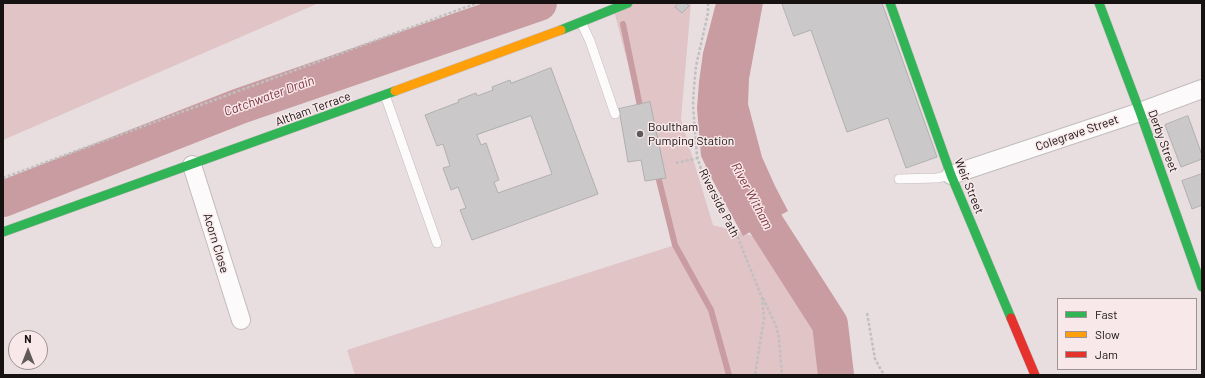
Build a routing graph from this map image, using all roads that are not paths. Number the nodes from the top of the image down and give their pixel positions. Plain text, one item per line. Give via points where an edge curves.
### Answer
1 (628, 3) edge
2 (890, 3) edge
3 (1098, 3) edge
4 (581, 22) junction
5 (1202, 89) edge
6 (385, 95) junction
7 (1140, 112) junction
8 (615, 114) dead end
9 (192, 165) junction
10 (951, 175) junction
11 (899, 178) dead end
12 (3, 232) edge
13 (437, 243) dead end
14 (1202, 287) edge
15 (241, 320) dead end
16 (1035, 375) edge

1 - 4 street, Altham Terrace
2 - 10 street, Weir Street
3 - 7 street, Derby Street
4 - 6 street, Altham Terrace
4 - 8 lane
5 - 7 street, Colegrave Street
6 - 9 street, Altham Terrace
6 - 13 lane
7 - 10 street, Colegrave Street
7 - 14 street, Derby Street
9 - 12 street, Altham Terrace
9 - 15 street, Acorn Close
10 - 11 lane via 937,178
10 - 16 street, Weir Street

